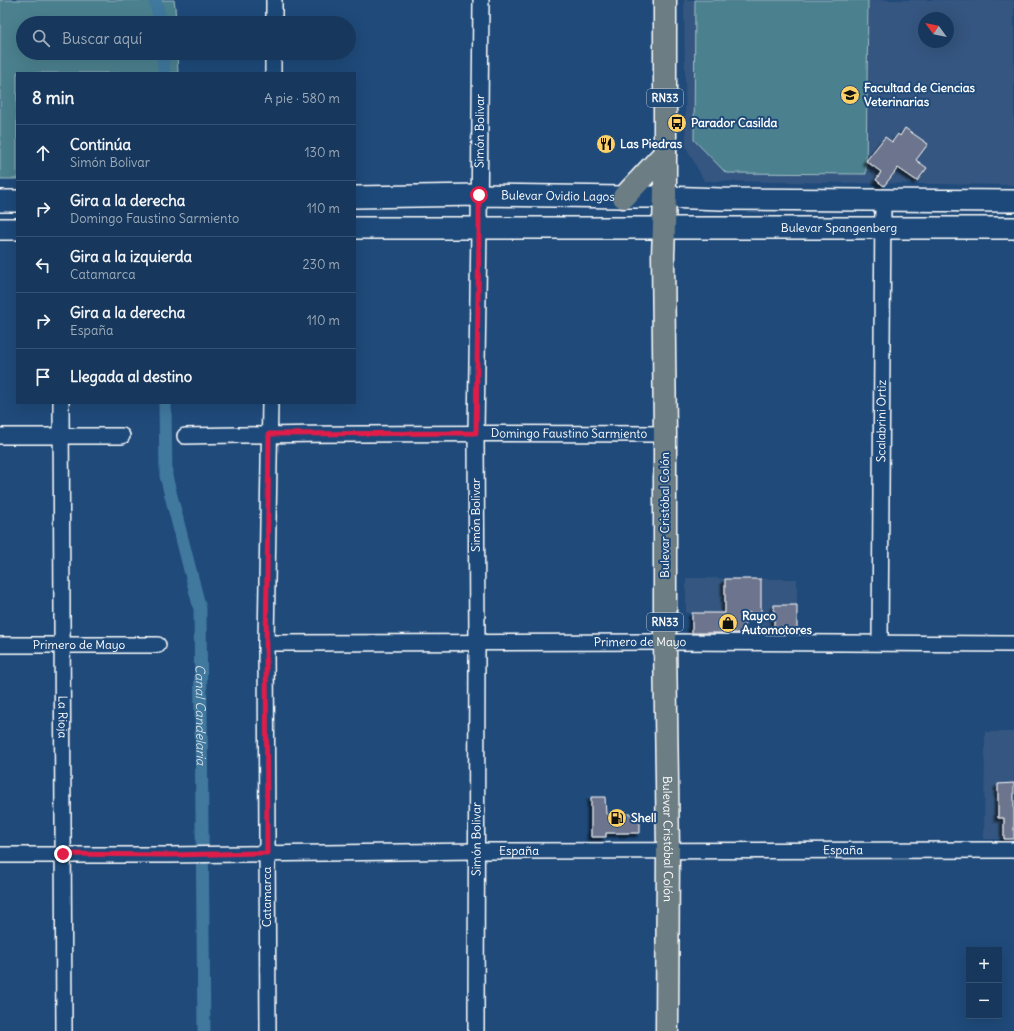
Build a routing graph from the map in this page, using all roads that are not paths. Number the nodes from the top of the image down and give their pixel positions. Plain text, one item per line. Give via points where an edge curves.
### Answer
1 (274, 0) edge
2 (480, 0) edge
3 (665, 0) edge
4 (274, 16) edge
5 (273, 60) edge
6 (273, 72) edge
7 (665, 153) junction
8 (479, 195) junction
9 (356, 197) edge
10 (665, 197) junction
11 (624, 198) junction
12 (883, 200) junction
13 (0, 201) edge
14 (16, 201) edge
15 (1014, 201) edge
16 (356, 228) edge
17 (479, 228) junction
18 (665, 228) junction
19 (883, 228) junction
20 (1014, 228) edge
21 (0, 229) edge
22 (16, 229) edge
23 (60, 404) edge
24 (270, 404) edge
25 (476, 433) junction
26 (269, 434) junction
27 (665, 434) junction
28 (0, 436) edge
29 (61, 436) junction
30 (122, 436) dead end
31 (185, 436) dead end
32 (665, 642) junction
33 (477, 643) junction
34 (880, 643) junction
35 (266, 644) junction
36 (1014, 644) edge
37 (0, 645) edge
38 (62, 645) junction
39 (158, 645) dead end
40 (1014, 850) edge
41 (477, 851) junction
42 (668, 851) junction
43 (267, 853) junction
44 (63, 854) junction
45 (0, 855) edge
46 (64, 1031) edge
47 (268, 1031) edge
48 (476, 1031) edge
49 (667, 1031) edge

1 - 4 street
2 - 8 street, Simón Bolivar
3 - 7 highway, Bulevar Cristóbal Colón / RN33
5 - 6 street
7 - 10 highway, Bulevar Cristóbal Colón / RN33
7 - 11 highway
8 - 9 main road, Bulevar Ovidio Lagos
8 - 11 main road, Bulevar Ovidio Lagos
8 - 17 street, Simón Bolivar
10 - 11 main road, Bulevar Ovidio Lagos
10 - 12 main road
10 - 18 highway, Bulevar Cristóbal Colón / RN33
12 - 15 main road
12 - 19 street, Scalabrini Ortiz
13 - 14 main road
16 - 17 main road
17 - 18 main road
17 - 25 street, Simón Bolivar
18 - 19 main road, Bulevar Spangenberg
18 - 27 highway, Bulevar Cristóbal Colón / RN33
19 - 20 main road, Bulevar Spangenberg
19 - 34 street, Scalabrini Ortiz
21 - 22 main road
23 - 29 street, La Rioja
24 - 26 street, Catamarca
25 - 26 street, Domingo Faustino Sarmiento
25 - 27 street, Domingo Faustino Sarmiento
25 - 33 street, Simón Bolivar
26 - 31 street, Domingo Faustino Sarmiento
26 - 35 street, Catamarca
27 - 32 highway, Bulevar Cristóbal Colón / RN33
28 - 29 street
29 - 30 street
29 - 38 street, La Rioja
32 - 33 street, Primero de Mayo
32 - 34 street, Primero de Mayo
32 - 42 highway, Bulevar Cristóbal Colón / RN33
33 - 35 street, Primero de Mayo
33 - 41 street, Simón Bolivar
34 - 36 street, Primero de Mayo
35 - 43 street, Catamarca
37 - 38 street, Primero de Mayo
38 - 39 street, Primero de Mayo
38 - 44 street, La Rioja
40 - 42 street, España
41 - 42 street, España
41 - 43 street, España
41 - 48 street, Simón Bolivar
42 - 49 highway, Bulevar Cristóbal Colón / RN33
43 - 44 street, España
43 - 47 street, Catamarca
44 - 45 street, España
44 - 46 street, La Rioja

